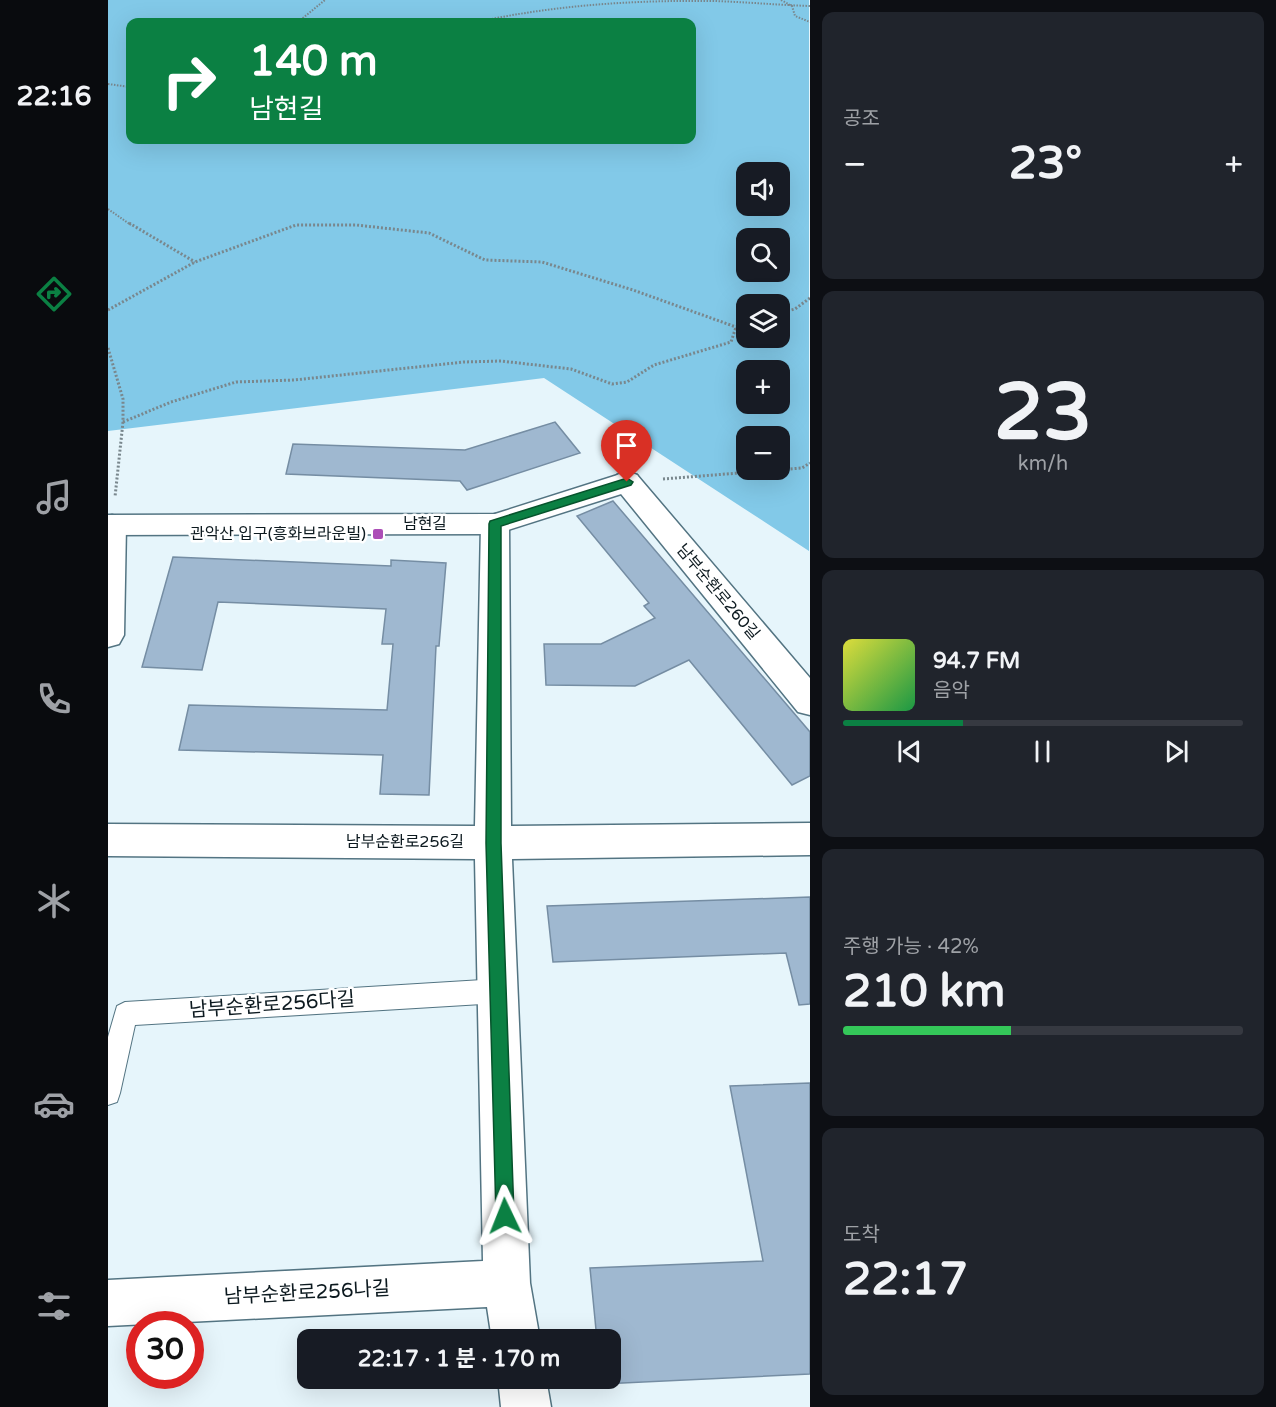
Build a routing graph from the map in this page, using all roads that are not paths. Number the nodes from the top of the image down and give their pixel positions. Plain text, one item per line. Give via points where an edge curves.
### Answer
1 (627, 482) joint
2 (495, 524) junction
3 (110, 525) edge
4 (108, 635) edge
5 (810, 702) edge
6 (810, 839) edge
7 (108, 840) edge
8 (493, 843) junction
9 (499, 991) junction
10 (108, 1093) edge
11 (507, 1283) junction
12 (108, 1303) edge
13 (514, 1329) edge
14 (524, 1389) edge
15 (526, 1407) edge

1 - 2 street, 남현길
1 - 5 street, 남부순환로260길
2 - 3 street, 남현길
2 - 8 street
3 - 4 street
6 - 8 street, 남부순환로256길
7 - 8 street, 남부순환로256길
8 - 9 street
9 - 10 lane, 남부순환로256다길 via 125,1014
9 - 11 street
11 - 12 street, 남부순환로256나길
11 - 13 street
14 - 15 street

